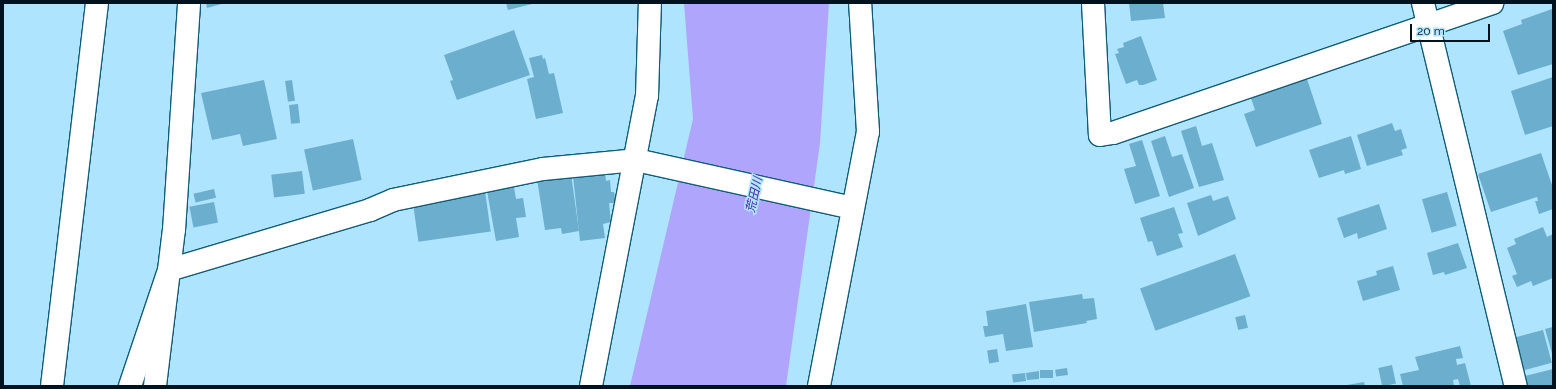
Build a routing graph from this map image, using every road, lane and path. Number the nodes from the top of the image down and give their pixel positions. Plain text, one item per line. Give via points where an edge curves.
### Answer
1 (97, 3) edge
2 (189, 3) edge
3 (638, 3) edge
4 (650, 3) edge
5 (860, 3) edge
6 (1093, 3) edge
7 (1492, 3) edge
8 (1426, 13) edge
9 (650, 24) junction
10 (644, 163) junction
11 (845, 207) junction
12 (169, 270) junction
13 (52, 386) edge
14 (130, 386) edge
15 (155, 386) edge
16 (591, 386) edge
17 (819, 386) edge
18 (1516, 386) edge

1 - 13 street
2 - 12 street
3 - 9 street
4 - 9 street
5 - 11 street via 868,132
6 - 8 street via 1100,135 1113,133
7 - 8 street
8 - 18 street
9 - 10 street
10 - 11 street
10 - 12 street via 543,169 393,200 370,210
10 - 16 street
11 - 17 street
12 - 14 street
12 - 15 street

